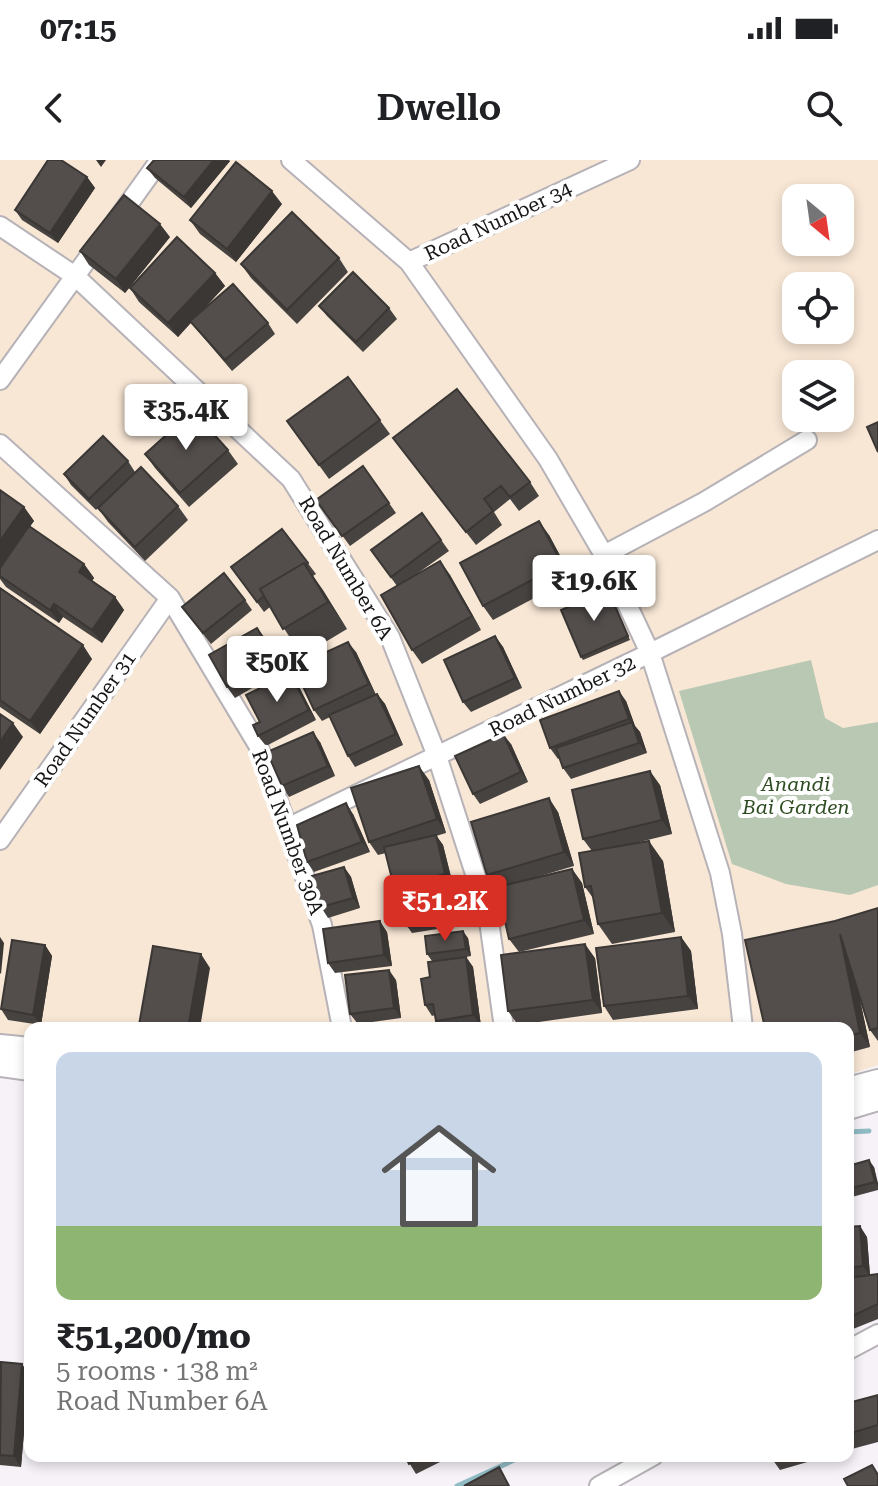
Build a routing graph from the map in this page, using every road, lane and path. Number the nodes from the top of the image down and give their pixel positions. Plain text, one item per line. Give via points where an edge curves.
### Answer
1 (160, 160) edge
2 (291, 160) edge
3 (630, 160) edge
4 (0, 226) edge
5 (409, 262) junction
6 (75, 276) junction
7 (0, 380) edge
8 (807, 440) dead end
9 (0, 444) edge
10 (878, 540) edge
11 (604, 555) junction
12 (170, 598) junction
13 (650, 653) junction
14 (437, 756) junction
15 (287, 828) junction
16 (0, 840) edge
17 (341, 1022) edge
18 (503, 1022) edge
19 (742, 1022) edge
20 (0, 1046) edge
21 (24, 1048) edge
22 (0, 1065) edge
23 (24, 1068) edge
24 (854, 1090) edge
25 (876, 1095) edge
26 (854, 1105) edge
27 (878, 1334) edge
28 (854, 1347) edge
29 (643, 1462) edge
30 (609, 1483) edge

1 - 6 street
2 - 5 street
3 - 5 street, Road Number 34
4 - 6 street, Road Number 6A
5 - 11 street via 548,459
6 - 7 street
6 - 14 street, Road Number 6A via 291,479 390,637
8 - 11 street
9 - 12 street, Road Number 30A
10 - 13 street, Road Number 32
11 - 13 street
12 - 15 street, Road Number 30A via 258,745
12 - 16 street, Road Number 31
13 - 14 street, Road Number 32
13 - 19 street via 720,873
14 - 15 street, Road Number 32
14 - 18 street, Road Number 6A via 488,914
15 - 17 street, Road Number 30A via 322,925
20 - 21 main road
22 - 23 main road
24 - 25 main road
25 - 26 main road
27 - 28 street
29 - 30 street

